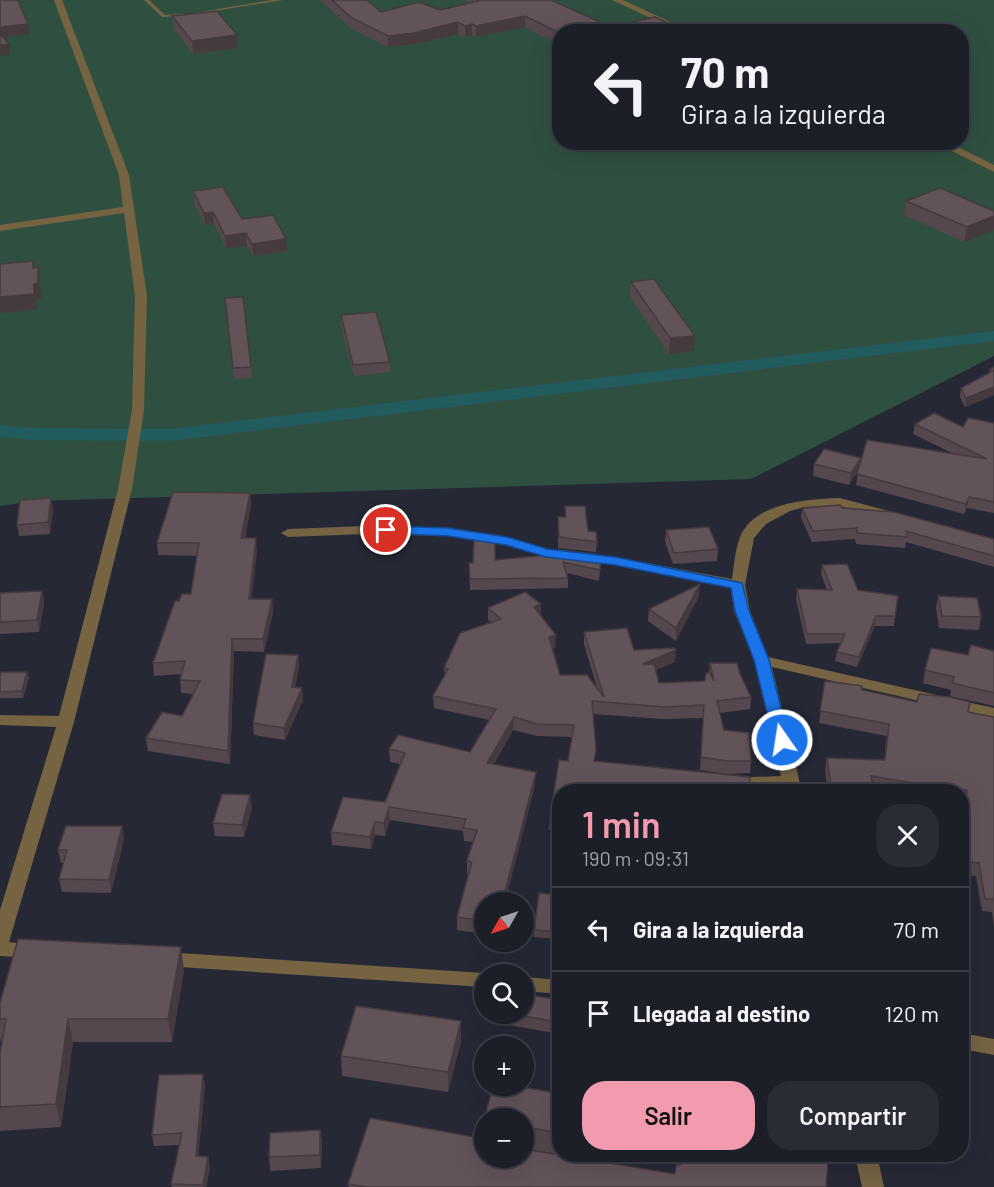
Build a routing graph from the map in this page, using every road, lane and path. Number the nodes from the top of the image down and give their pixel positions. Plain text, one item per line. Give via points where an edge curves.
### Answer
1 (58, 0) edge
2 (146, 0) edge
3 (281, 0) edge
4 (616, 0) edge
5 (670, 24) edge
6 (955, 150) edge
7 (994, 169) edge
8 (129, 209) junction
9 (0, 228) edge
10 (908, 521) edge
11 (288, 533) dead end
12 (738, 585) junction
13 (762, 660) junction
14 (994, 713) edge
15 (0, 720) edge
16 (66, 722) junction
17 (719, 782) edge
18 (760, 784) edge
19 (792, 784) edge
20 (0, 941) edge
21 (0, 949) edge
22 (59, 953) edge
23 (141, 958) edge
24 (474, 979) edge
25 (534, 985) edge
26 (552, 986) edge
27 (969, 1042) edge
28 (994, 1047) edge
29 (868, 1162) edge
30 (873, 1187) edge

1 - 8 street via 124,175
2 - 3 lane via 170,17
4 - 5 street
6 - 7 street
8 - 9 street
8 - 16 street via 141,296 138,410 125,489
10 - 12 street via 840,502 785,508 761,521 747,537
11 - 12 street via 448,532 507,541 546,553 615,561
12 - 13 street via 742,611
13 - 14 street
13 - 19 street
15 - 16 street
16 - 20 street
17 - 18 street
21 - 22 street
23 - 24 street
25 - 26 street
27 - 28 street
29 - 30 street

